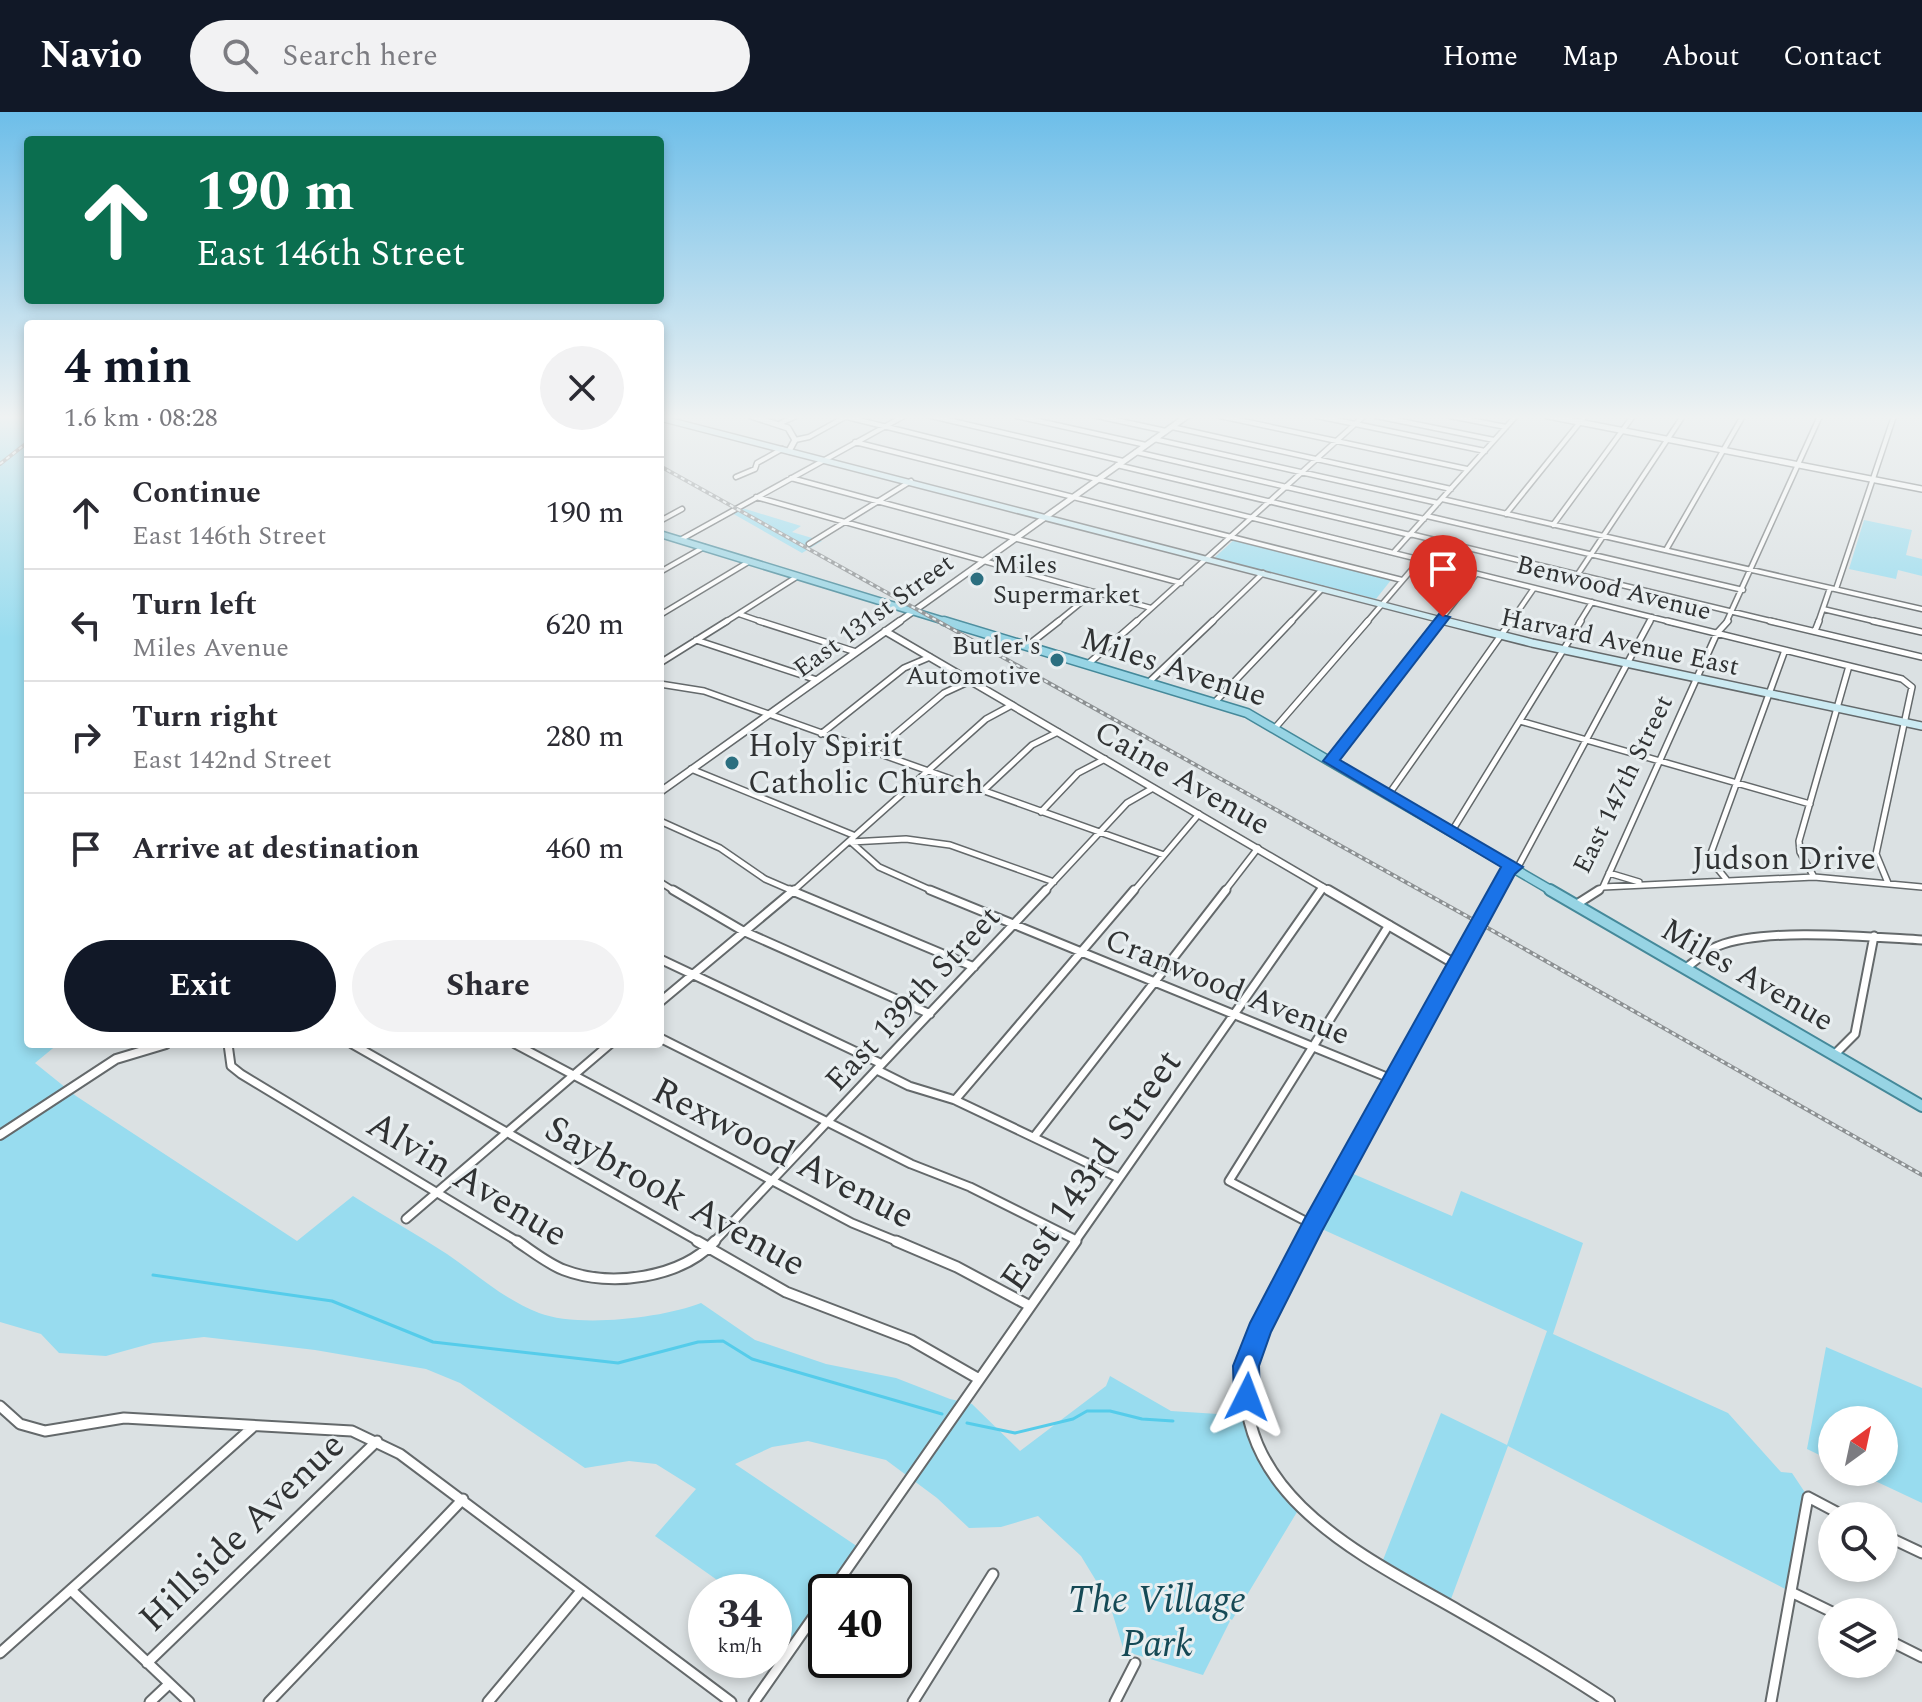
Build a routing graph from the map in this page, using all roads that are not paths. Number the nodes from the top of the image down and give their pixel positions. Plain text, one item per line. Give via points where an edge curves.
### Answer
1 (769, 490) edge
2 (838, 490) edge
3 (897, 490) edge
4 (946, 490) edge
5 (1046, 490) edge
6 (1083, 490) edge
7 (1144, 490) edge
8 (1223, 490) edge
9 (1284, 490) edge
10 (1302, 490) edge
11 (1387, 490) edge
12 (1450, 490) edge
13 (1525, 490) edge
14 (1578, 490) edge
15 (1633, 490) edge
16 (1700, 490) edge
17 (1787, 490) edge
18 (1868, 490) edge
19 (756, 497) junction
20 (1073, 497) junction
21 (880, 501) junction
22 (1440, 501) junction
23 (1272, 502) junction
24 (682, 509) dead end
25 (1506, 514) junction
26 (1046, 517) junction
27 (1426, 517) junction
28 (1255, 518) junction
29 (664, 519) edge
30 (844, 522) junction
31 (1553, 525) junction
32 (1410, 534) junction
33 (664, 535) edge
34 (1603, 536) junction
35 (1233, 537) junction
36 (1016, 538) junction
37 (680, 540) junction
38 (809, 544) dead end
39 (704, 547) junction
40 (1666, 550) junction
41 (1394, 552) junction
42 (1591, 554) junction
43 (1208, 559) junction
44 (1420, 560) junction
45 (750, 561) junction
46 (984, 561) junction
47 (664, 570) edge
48 (1752, 570) junction
49 (1263, 573) junction
50 (1476, 574) junction
51 (1578, 574) junction
52 (798, 576) junction
53 (1402, 580) junction
54 (1181, 583) junction
55 (1572, 583) dead end
56 (1534, 588) junction
57 (1322, 589) junction
58 (1833, 589) junction
59 (1743, 590) junction
60 (1094, 592) junction
61 (1592, 602) junction
62 (1381, 604) junction
63 (1151, 608) junction
64 (1823, 609) junction
65 (1922, 609) edge
66 (915, 610) junction
67 (1733, 611) junction
68 (664, 613) edge
69 (739, 614) junction
70 (1652, 617) junction
71 (1441, 620) junction
72 (885, 631) junction
73 (1815, 631) junction
74 (1922, 632) edge
75 (1717, 633) junction
76 (1502, 636) junction
77 (696, 640) junction
78 (1027, 646) junction
79 (1563, 650) junction
80 (1785, 650) junction
81 (856, 652) junction
82 (930, 657) junction
83 (1922, 657) edge
84 (664, 660) edge
85 (1088, 664) junction
86 (1627, 664) junction
87 (1849, 666) junction
88 (1697, 679) junction
89 (817, 680) junction
90 (970, 681) junction
91 (1149, 682) junction
92 (664, 685) edge
93 (1770, 694) junction
94 (1214, 703) junction
95 (1012, 705) junction
96 (1838, 708) junction
97 (768, 715) junction
98 (1520, 721) junction
99 (1906, 722) junction
100 (1922, 726) edge
101 (1275, 728) junction
102 (1058, 732) junction
103 (821, 734) junction
104 (1588, 740) junction
105 (873, 753) junction
106 (1105, 759) junction
107 (1331, 761) junction
108 (1660, 761) junction
109 (691, 769) junction
110 (927, 771) junction
111 (1737, 783) junction
112 (1153, 788) junction
113 (664, 789) edge
114 (983, 792) junction
115 (1389, 794) junction
116 (1810, 804) junction
117 (1041, 812) junction
118 (1199, 814) junction
119 (664, 823) edge
120 (1452, 831) junction
121 (1100, 833) junction
122 (852, 838) junction
123 (1258, 848) junction
124 (1164, 855) junction
125 (1514, 867) junction
126 (1608, 875) junction
127 (1814, 877) junction
128 (1726, 879) junction
129 (1054, 882) junction
130 (1646, 883) junction
131 (1888, 883) junction
132 (664, 884) edge
133 (1631, 885) junction
134 (1323, 887) junction
135 (1603, 887) junction
136 (1922, 887) edge
137 (791, 891) junction
138 (1577, 904) junction
139 (1015, 923) junction
140 (1389, 925) junction
141 (743, 931) junction
142 (1874, 936) junction
143 (1922, 940) edge
144 (1081, 951) junction
145 (664, 961) edge
146 (1457, 965) junction
147 (974, 967) junction
148 (1687, 967) junction
149 (692, 975) junction
150 (1154, 981) junction
151 (664, 999) edge
152 (930, 1014) junction
153 (1234, 1014) junction
154 (664, 1040) edge
155 (1313, 1047) junction
156 (153, 1048) edge
157 (229, 1048) edge
158 (359, 1048) edge
159 (523, 1048) edge
160 (605, 1048) edge
161 (1834, 1055) junction
162 (880, 1067) junction
163 (574, 1075) junction
164 (1394, 1080) junction
165 (955, 1100) junction
166 (1922, 1106) edge
167 (829, 1122) junction
168 (508, 1133) junction
169 (0, 1135) edge
170 (1034, 1137) junction
171 (1119, 1178) junction
172 (773, 1181) junction
173 (438, 1192) junction
174 (406, 1219) dead end
175 (1313, 1225) junction
176 (1076, 1240) junction
177 (709, 1248) junction
178 (1030, 1306) junction
179 (979, 1379) junction
180 (0, 1406) edge
181 (254, 1426) junction
182 (377, 1441) junction
183 (463, 1499) junction
184 (1818, 1502) edge
185 (1898, 1542) edge
186 (1922, 1553) edge
187 (844, 1574) edge
188 (993, 1574) dead end
189 (71, 1590) junction
190 (581, 1591) junction
191 (1791, 1592) junction
192 (1818, 1605) edge
193 (808, 1625) edge
194 (1898, 1645) edge
195 (0, 1653) edge
196 (1922, 1657) edge
197 (147, 1663) junction
198 (1135, 1663) dead end
199 (169, 1684) junction
200 (150, 1702) edge
201 (189, 1702) edge
202 (269, 1702) edge
203 (488, 1702) edge
204 (731, 1702) edge
205 (754, 1702) edge
206 (913, 1702) edge
207 (1115, 1702) edge
208 (1609, 1702) edge
209 (1771, 1702) edge

1 - 19 street
2 - 21 street
3 - 21 street
4 - 26 main road, Harvard Avenue East
5 - 20 street
6 - 20 street, East 131st Street
7 - 28 street, Benwood Avenue
8 - 23 street
9 - 23 street
10 - 27 street
11 - 22 street
12 - 22 street
13 - 25 street
14 - 31 street
15 - 34 street
16 - 40 street
17 - 48 street, East 147th Street
18 - 58 street
19 - 30 street
19 - 37 street
20 - 26 street, East 131st Street
20 - 35 street
21 - 30 street
21 - 36 street
22 - 25 street
22 - 27 street
23 - 28 street
23 - 32 street
24 - 29 street
25 - 31 street
26 - 36 street, East 131st Street
26 - 43 main road, Harvard Avenue East
27 - 32 street
27 - 42 street
28 - 35 street
28 - 41 street, Benwood Avenue
30 - 38 street
30 - 46 street
31 - 34 street
32 - 41 street
32 - 51 street
33 - 37 main road, Miles Avenue
34 - 40 street
34 - 42 street
35 - 43 street
35 - 53 street
36 - 46 street, East 131st Street
36 - 54 street
37 - 39 main road, Miles Avenue
39 - 45 main road, Miles Avenue
39 - 47 street
40 - 48 street
41 - 44 street, Benwood Avenue
42 - 51 street
42 - 59 street
43 - 49 main road, Harvard Avenue East
43 - 54 street
44 - 50 street, Benwood Avenue
44 - 53 street
45 - 52 main road, Miles Avenue
45 - 68 street
46 - 60 street
46 - 66 street, East 131st Street
48 - 58 street
48 - 59 street, East 147th Street
49 - 57 main road, Harvard Avenue East
49 - 91 street
50 - 56 street, Benwood Avenue
50 - 71 street
51 - 55 street
51 - 67 street
52 - 66 main road, Miles Avenue
52 - 69 street
53 - 62 street
54 - 63 street
56 - 61 street, Benwood Avenue
56 - 76 street
57 - 62 main road, Harvard Avenue East
57 - 94 street
58 - 64 street
58 - 65 street
59 - 67 street, East 147th Street
60 - 63 street
60 - 78 street
61 - 70 street, Benwood Avenue
61 - 79 street
62 - 71 main road, Harvard Avenue East
62 - 101 street
63 - 85 street
64 - 73 street
64 - 74 street
66 - 72 street, East 131st Street
66 - 78 main road, Miles Avenue
67 - 73 street
67 - 75 street, East 147th Street
69 - 77 street
69 - 81 street
70 - 75 street, Benwood Avenue
70 - 86 street
71 - 76 main road, Harvard Avenue East
71 - 107 street
72 - 81 street, East 131st Street
72 - 82 street, Caine Avenue
73 - 83 street
75 - 80 street, Benwood Avenue
75 - 88 street, East 147th Street
76 - 79 main road, Harvard Avenue East
76 - 115 street
77 - 84 street
77 - 89 street
78 - 85 main road, Miles Avenue
79 - 86 main road, Harvard Avenue East
79 - 98 street
80 - 87 street, Benwood Avenue
80 - 93 street
81 - 89 street, East 131st Street
82 - 90 street, Caine Avenue
82 - 103 street via 904,668
85 - 91 main road, Miles Avenue
86 - 88 main road, Harvard Avenue East
86 - 104 street
87 - 96 street
87 - 99 street, Benwood Avenue via 1896,677 1912,687
88 - 93 main road, Harvard Avenue East
88 - 108 street, East 147th Street
89 - 97 street, East 131st Street
90 - 95 street, Caine Avenue
90 - 105 street via 944,693
91 - 94 main road, Miles Avenue
92 - 97 street via 704,691
93 - 96 main road, Harvard Avenue East
93 - 111 street
94 - 101 main road, Miles Avenue
95 - 102 street, Caine Avenue
95 - 110 street via 986,719
96 - 99 main road, Harvard Avenue East
96 - 116 street
97 - 103 street
97 - 109 street, East 131st Street
98 - 104 street
98 - 120 street
99 - 100 main road, Harvard Avenue East
99 - 131 street via 1876,854
101 - 107 main road, Miles Avenue
102 - 106 street, Caine Avenue
102 - 114 street via 1032,745
103 - 105 street
104 - 108 street
104 - 125 street
105 - 110 street
106 - 112 street, Caine Avenue
106 - 117 street via 1078,773
107 - 115 main road, Miles Avenue
108 - 111 street
108 - 126 street, East 147th Street
109 - 113 street, East 131st Street
109 - 122 street via 832,824
110 - 114 street
110 - 122 street
111 - 116 street
111 - 128 street via 1711,853
112 - 118 street, Caine Avenue
112 - 121 street, East 139th Street via 1127,803
114 - 117 street
115 - 120 main road, Miles Avenue
116 - 127 street via 1799,841
117 - 121 street
118 - 123 street, Caine Avenue
118 - 124 street
119 - 137 street via 720,848
120 - 125 main road, Miles Avenue
121 - 124 street
121 - 129 street, East 139th Street
122 - 129 street via 940,843
122 - 137 street
122 - 139 street, Cranwood Avenue via 879,867
123 - 134 street, Caine Avenue
123 - 150 street
124 - 144 street
125 - 138 main road, Miles Avenue
125 - 146 street
126 - 130 street, Judson Drive
126 - 133 street, Judson Drive
126 - 135 street, East 147th Street
127 - 128 street, Judson Drive
127 - 131 street, Judson Drive
128 - 130 street, Judson Drive
129 - 139 street, East 139th Street
130 - 133 street, Judson Drive
131 - 136 street, Judson Drive
132 - 141 street
133 - 135 street, Judson Drive
134 - 140 street, Caine Avenue
134 - 153 street, East 143rd Street
135 - 138 street, East 147th Street
137 - 141 street
137 - 147 street
138 - 148 main road, Miles Avenue
139 - 144 street, Cranwood Avenue
139 - 147 street, East 139th Street
140 - 146 street, Caine Avenue
140 - 155 street
141 - 149 street
141 - 152 street
142 - 143 street
142 - 148 street via 1727,941
142 - 161 street via 1855,1034
144 - 150 street, Cranwood Avenue
144 - 165 street
145 - 149 street
146 - 164 street
147 - 152 street, East 139th Street
148 - 161 main road, Miles Avenue
149 - 151 street
149 - 162 street
150 - 153 street, Cranwood Avenue
150 - 170 street
152 - 162 street, East 139th Street
153 - 155 street, Cranwood Avenue
153 - 171 street, East 143rd Street
154 - 167 street
155 - 164 street, Cranwood Avenue
155 - 175 street via 1229,1181
156 - 169 street via 116,1059
157 - 173 street, Alvin Avenue via 231,1066 241,1074
158 - 168 street, Saybrook Avenue
159 - 163 street, Rexwood Avenue
160 - 163 street
161 - 166 main road, Miles Avenue
162 - 165 street via 909,1086
162 - 167 street, East 139th Street
163 - 168 street
163 - 172 street, Rexwood Avenue
164 - 175 street
165 - 170 street
167 - 172 street, East 139th Street
167 - 176 street
168 - 173 street
168 - 177 street, Saybrook Avenue
170 - 171 street
171 - 176 street, East 143rd Street
172 - 177 street, East 139th Street
172 - 178 street, Rexwood Avenue
173 - 174 street
173 - 177 street, Alvin Avenue via 564,1270 589,1276 656,1274 684,1265
175 - 208 street via 1246,1366 1250,1423 1277,1480 1317,1523 1354,1552 1538,1655
176 - 178 street, East 143rd Street
177 - 179 street, Saybrook Avenue via 786,1292 900,1334
178 - 179 street, East 143rd Street
179 - 187 street, East 143rd Street
180 - 181 street via 10,1419 34,1430 57,1432 124,1418
181 - 182 street via 352,1431
181 - 189 street
182 - 183 street
182 - 197 street, Hillside Avenue
183 - 190 street
183 - 202 street
184 - 191 street via 1808,1497
185 - 186 street
188 - 206 street
189 - 195 street
189 - 197 street
190 - 203 street
190 - 204 street
191 - 192 street
191 - 209 street
193 - 205 street
194 - 196 street
197 - 199 street
198 - 207 street
199 - 200 street
199 - 201 street

